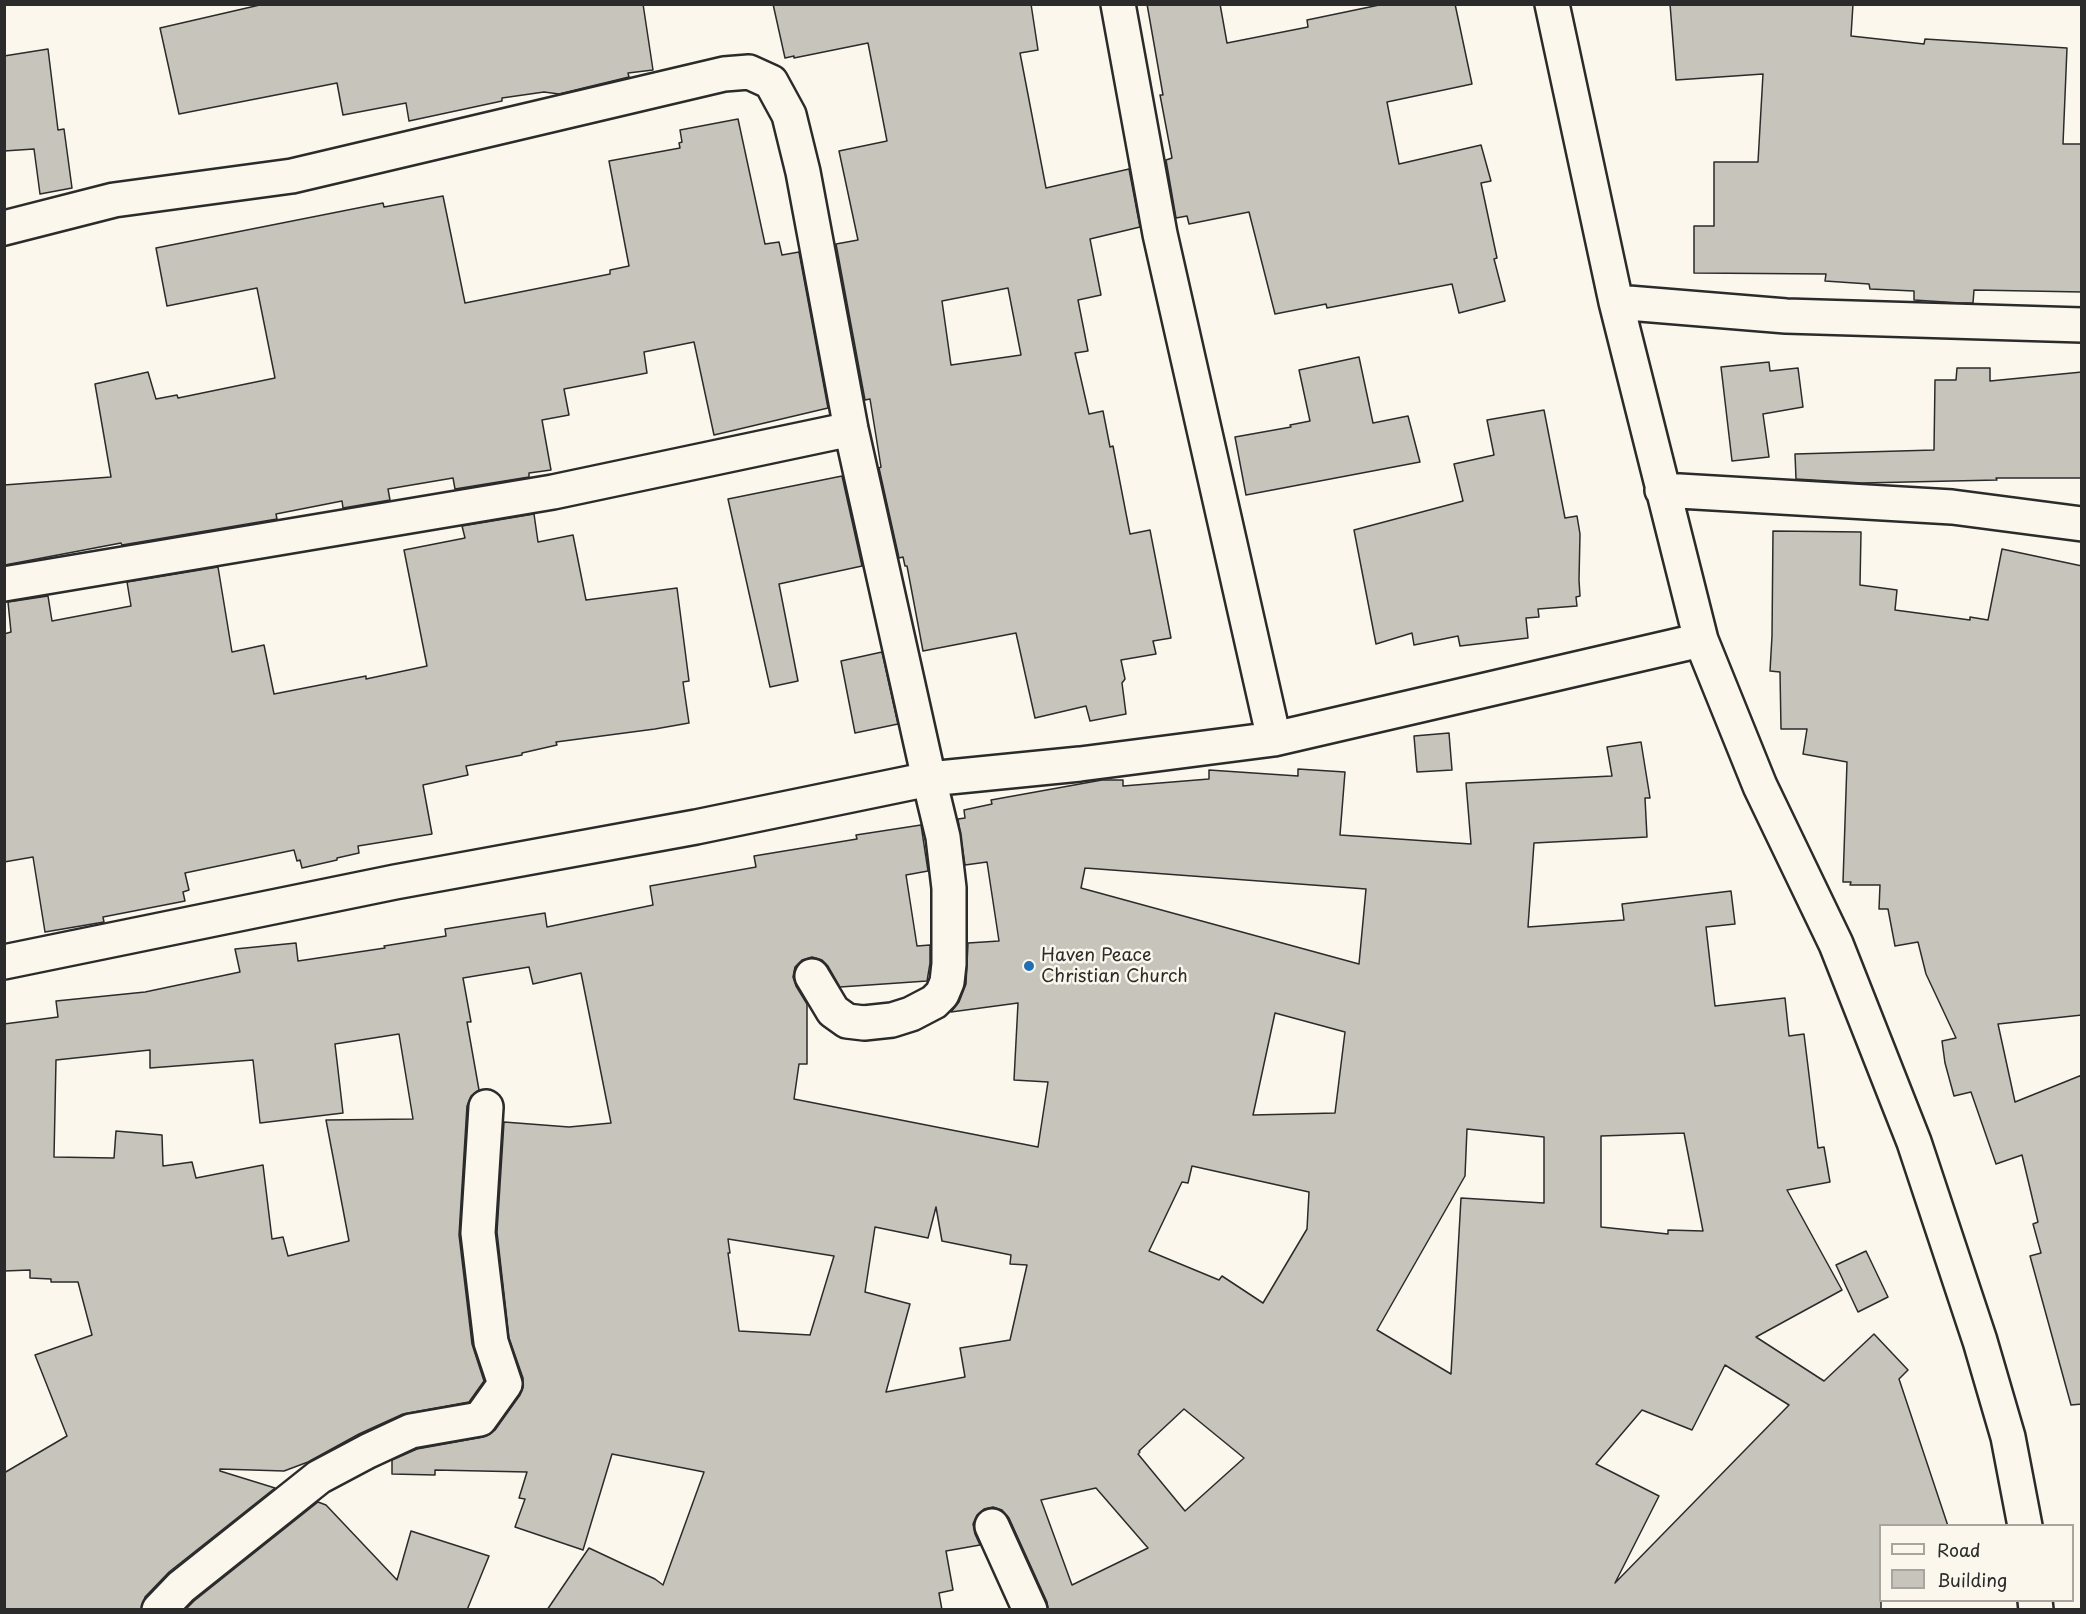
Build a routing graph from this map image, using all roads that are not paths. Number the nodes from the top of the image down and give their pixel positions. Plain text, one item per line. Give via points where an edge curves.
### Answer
1 (1118, 4) edge
2 (1552, 4) edge
3 (4, 228) edge
4 (1616, 302) junction
5 (2082, 325) edge
6 (851, 429) junction
7 (1662, 490) junction
8 (2082, 524) edge
9 (4, 584) edge
10 (1701, 639) junction
11 (1274, 739) junction
12 (929, 779) junction
13 (4, 962) edge
14 (812, 976) dead end
15 (486, 1107) dead end
16 (2025, 1524) edge
17 (992, 1526) dead end
18 (159, 1610) edge
19 (1030, 1610) edge

1 - 11 street via 1160,234
2 - 4 street
3 - 6 street via 114,200 292,176 724,74 749,72 771,82 789,115
4 - 5 street via 1786,316
4 - 7 street
6 - 9 street via 553,492
6 - 12 street
7 - 8 street via 1952,507
7 - 10 street
10 - 11 street
10 - 16 street via 1760,786 1836,944 1914,1142 2008,1437
11 - 12 street
12 - 13 street
12 - 14 street via 943,837 949,888 949,964 942,994 924,1008 892,1020 847,1021 833,1011
15 - 18 street via 478,1233 491,1342 505,1384 480,1419 411,1431 319,1477 181,1587
17 - 19 street

